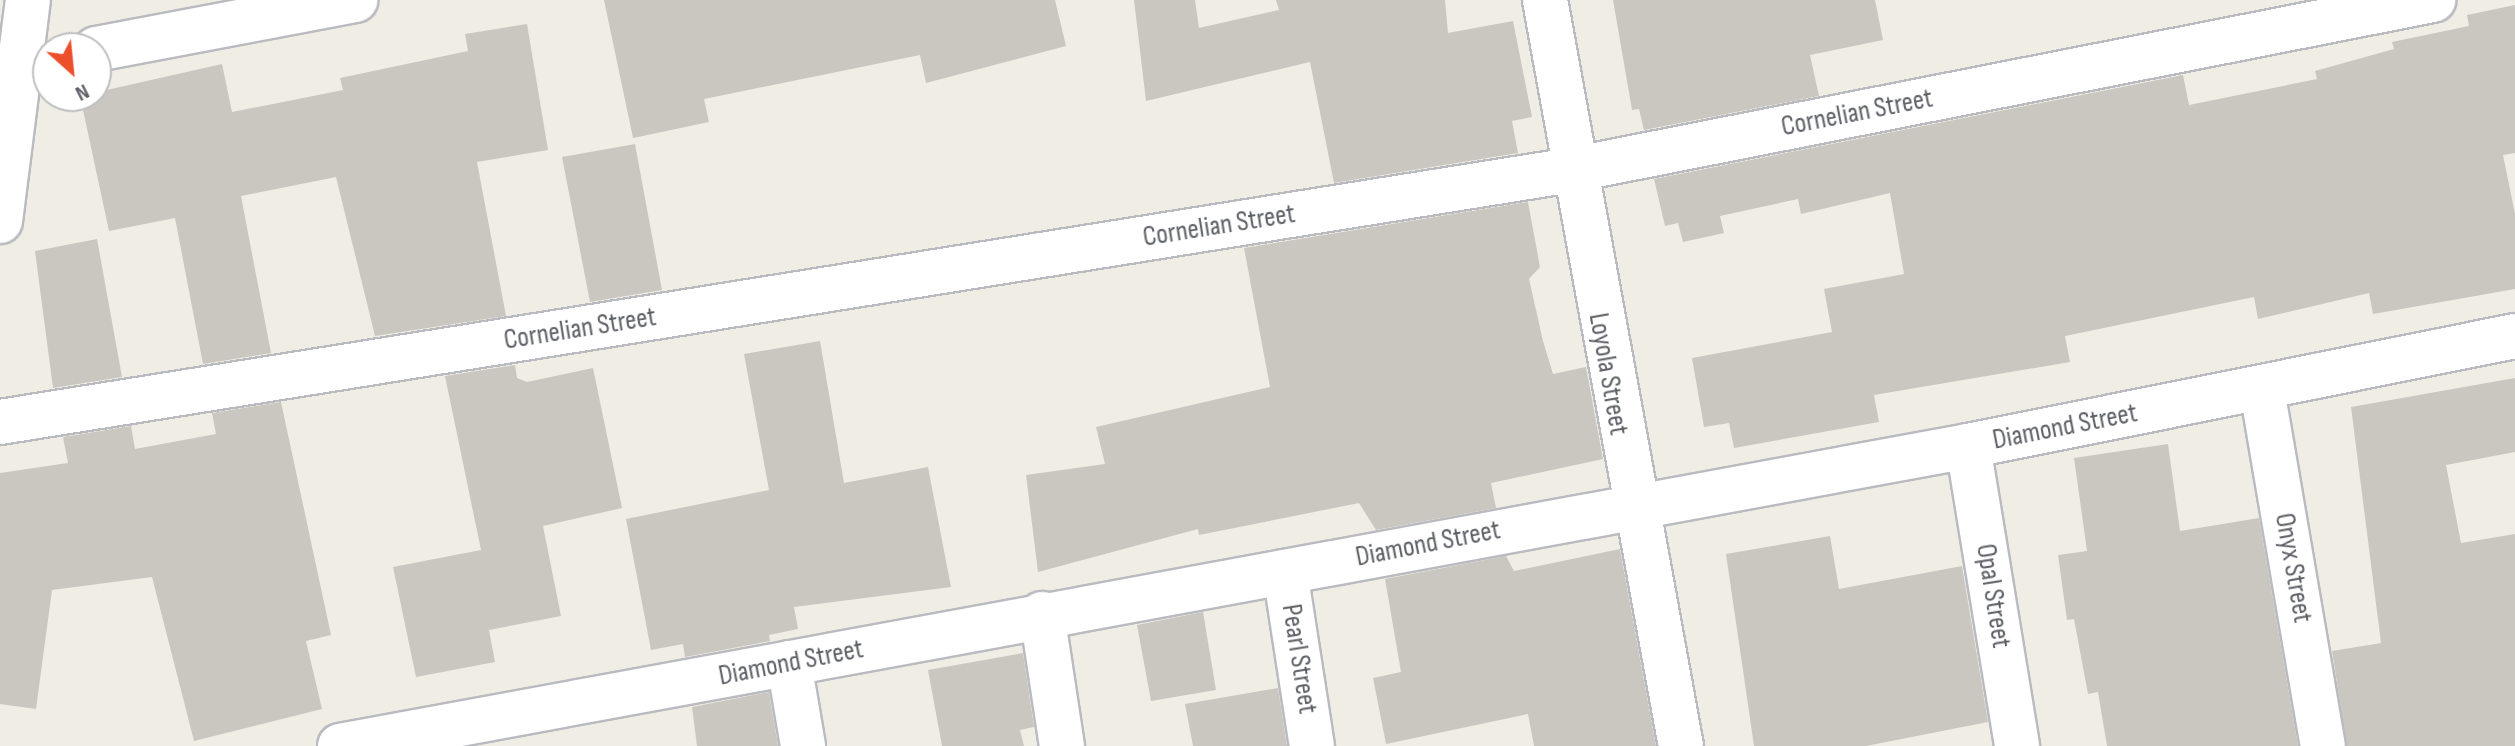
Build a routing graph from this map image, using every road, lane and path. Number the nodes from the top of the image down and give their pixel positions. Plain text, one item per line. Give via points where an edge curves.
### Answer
1 (28, 0) edge
2 (355, 0) edge
3 (1545, 0) edge
4 (2433, 0) edge
5 (32, 34) edge
6 (112, 46) edge
7 (32, 74) edge
8 (1571, 170) junction
9 (0, 221) edge
10 (2515, 336) edge
11 (2262, 390) junction
12 (0, 422) edge
13 (1968, 446) junction
14 (1632, 505) junction
15 (1285, 572) junction
16 (1042, 614) junction
17 (789, 663) junction
18 (547, 728) edge
19 (340, 746) edge
20 (803, 746) edge
21 (1062, 746) edge
22 (1312, 746) edge
23 (1681, 746) edge
24 (2017, 746) edge
25 (2323, 746) edge

1 - 5 street
2 - 6 street
3 - 8 street, Loyola Street
4 - 8 street, Cornelian Street
7 - 9 street
8 - 12 street, Cornelian Street
8 - 14 street, Loyola Street
10 - 11 street, Diamond Street
11 - 13 street, Diamond Street
11 - 25 street, Onyx Street
13 - 14 street, Diamond Street
13 - 24 street, Opal Street
14 - 15 street, Diamond Street
14 - 23 street, Loyola Street
15 - 16 street, Diamond Street
15 - 22 street, Pearl Street
16 - 17 street, Diamond Street
16 - 21 street
17 - 18 street, Diamond Street
17 - 20 street
18 - 19 street, Diamond Street

